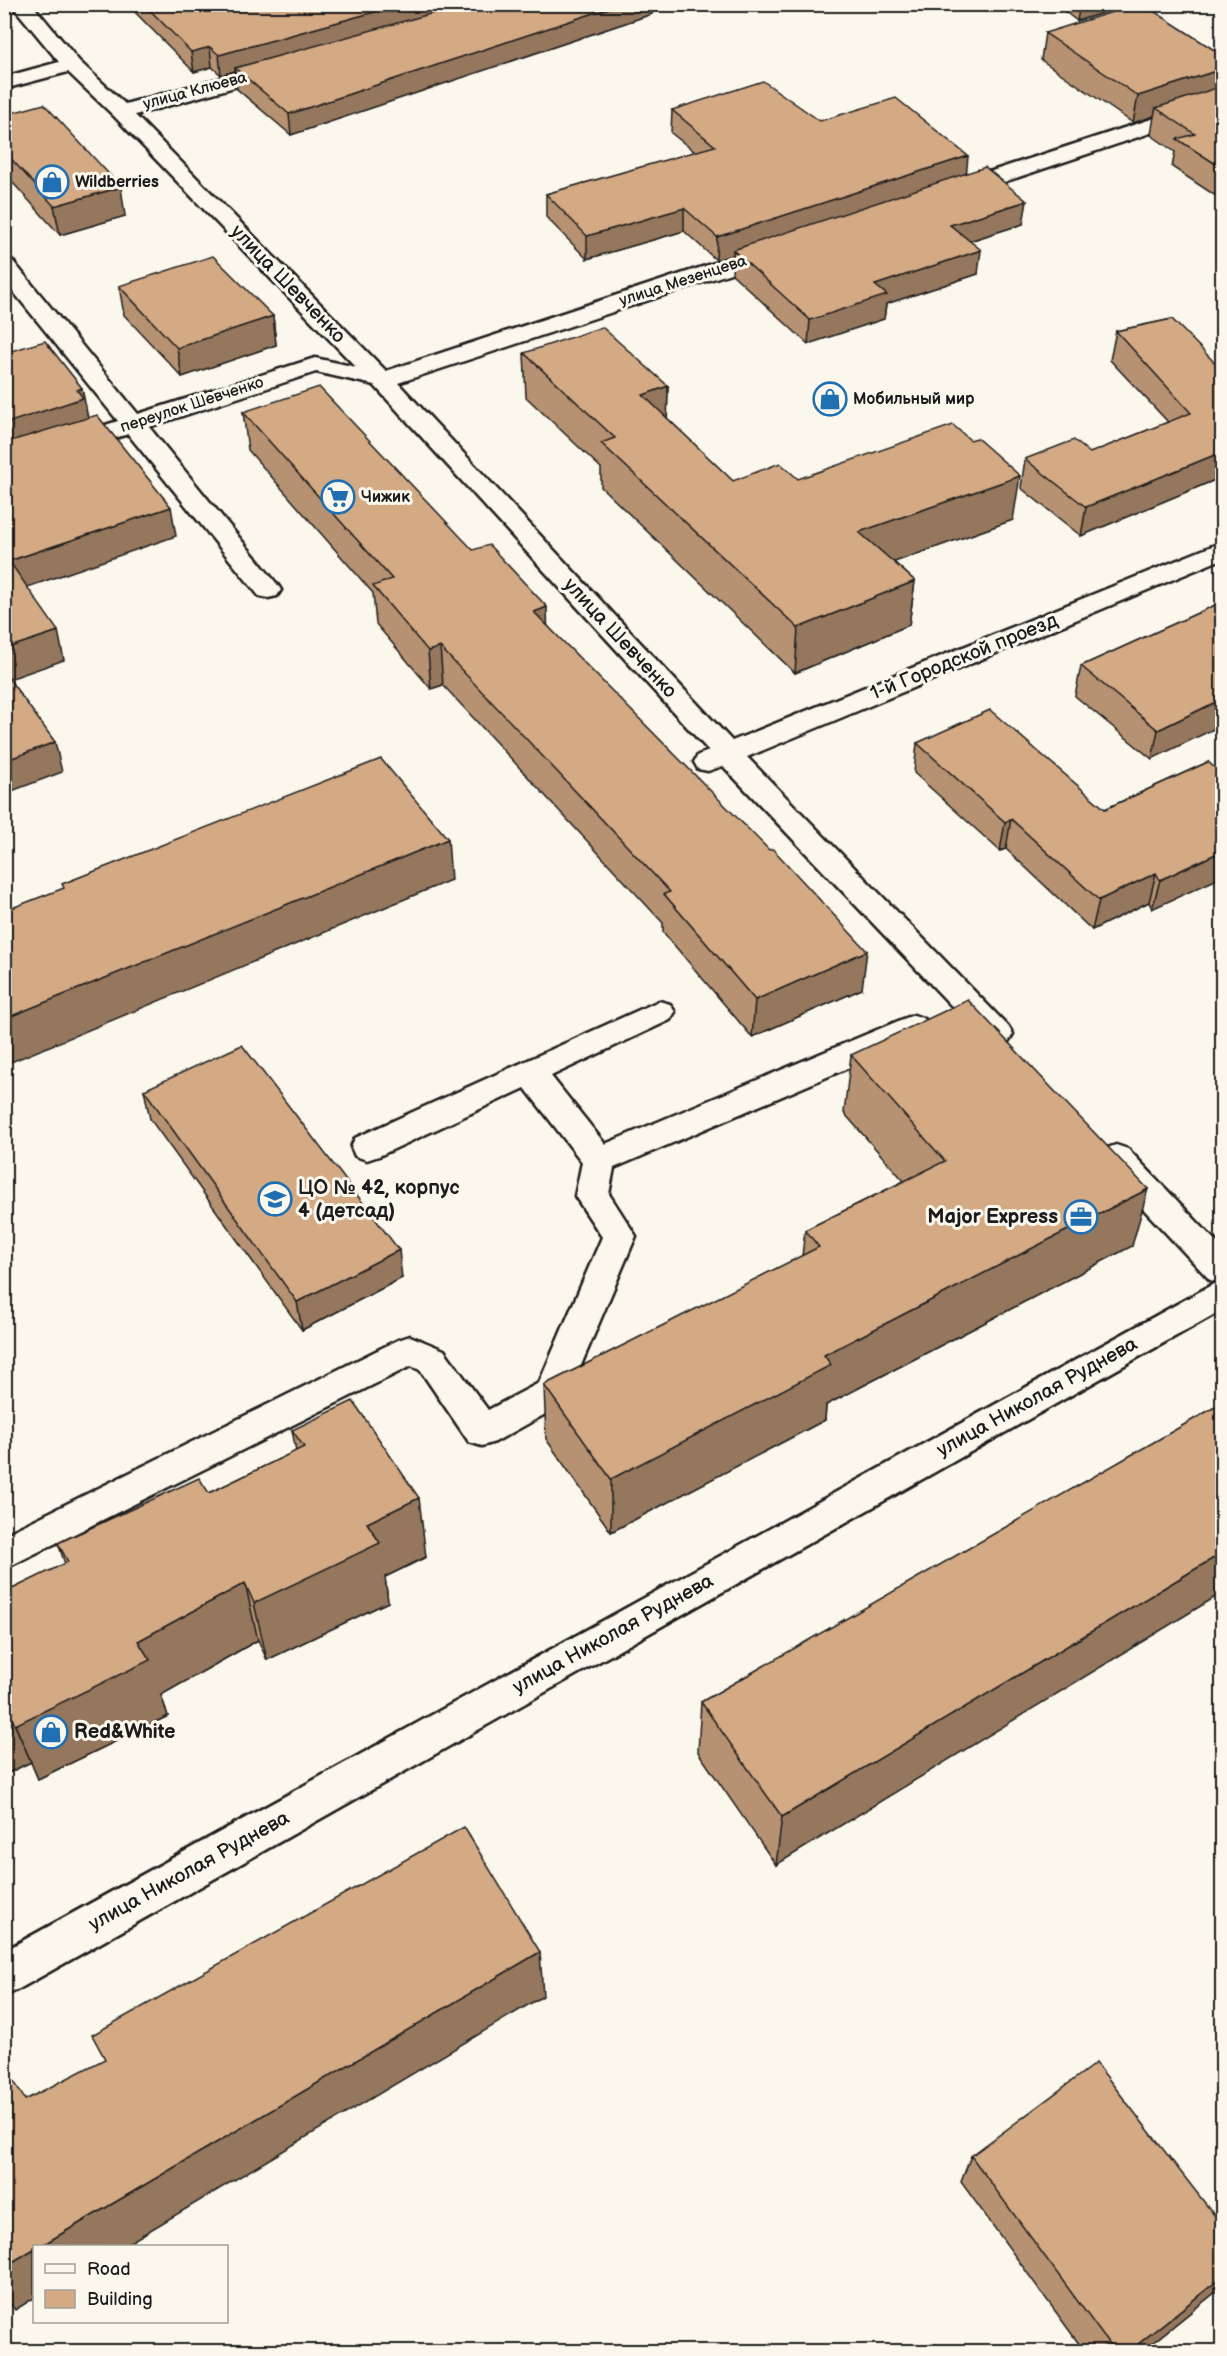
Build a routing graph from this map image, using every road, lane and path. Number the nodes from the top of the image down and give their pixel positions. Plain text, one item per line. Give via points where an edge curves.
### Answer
1 (21, 4) edge
2 (305, 61) edge
3 (72, 65) junction
4 (4, 83) edge
5 (1222, 102) edge
6 (120, 111) junction
7 (939, 196) edge
8 (791, 245) edge
9 (4, 265) edge
10 (382, 380) junction
11 (134, 424) junction
12 (4, 466) edge
13 (1222, 550) edge
14 (268, 590) dead end
15 (717, 759) junction
16 (968, 1004) junction
17 (659, 1012) dead end
18 (1016, 1054) edge
19 (530, 1072) junction
20 (1096, 1138) edge
21 (367, 1147) dead end
22 (599, 1160) junction
23 (1222, 1270) edge
24 (1222, 1294) edge
25 (4, 1553) edge
26 (4, 1974) edge

1 - 3 street, улица Шевченко
2 - 6 street, улица Клюева
3 - 4 street
3 - 6 street, улица Шевченко
5 - 7 street
6 - 10 street, улица Шевченко
8 - 10 street, улица Мезенцева
9 - 11 street
10 - 11 street, переулок Шевченко via 315,365
10 - 15 street, улица Шевченко
11 - 12 street, переулок Шевченко
11 - 14 street
13 - 15 street, 1-й Городской проезд
15 - 16 street, улица Шевченко
16 - 18 street, улица Шевченко
16 - 22 street
17 - 19 street
19 - 21 street
19 - 22 street
20 - 23 street
22 - 25 street via 592,1196 618,1236 552,1393 482,1431 432,1360 410,1350
24 - 26 street, улица Николая Руднева

